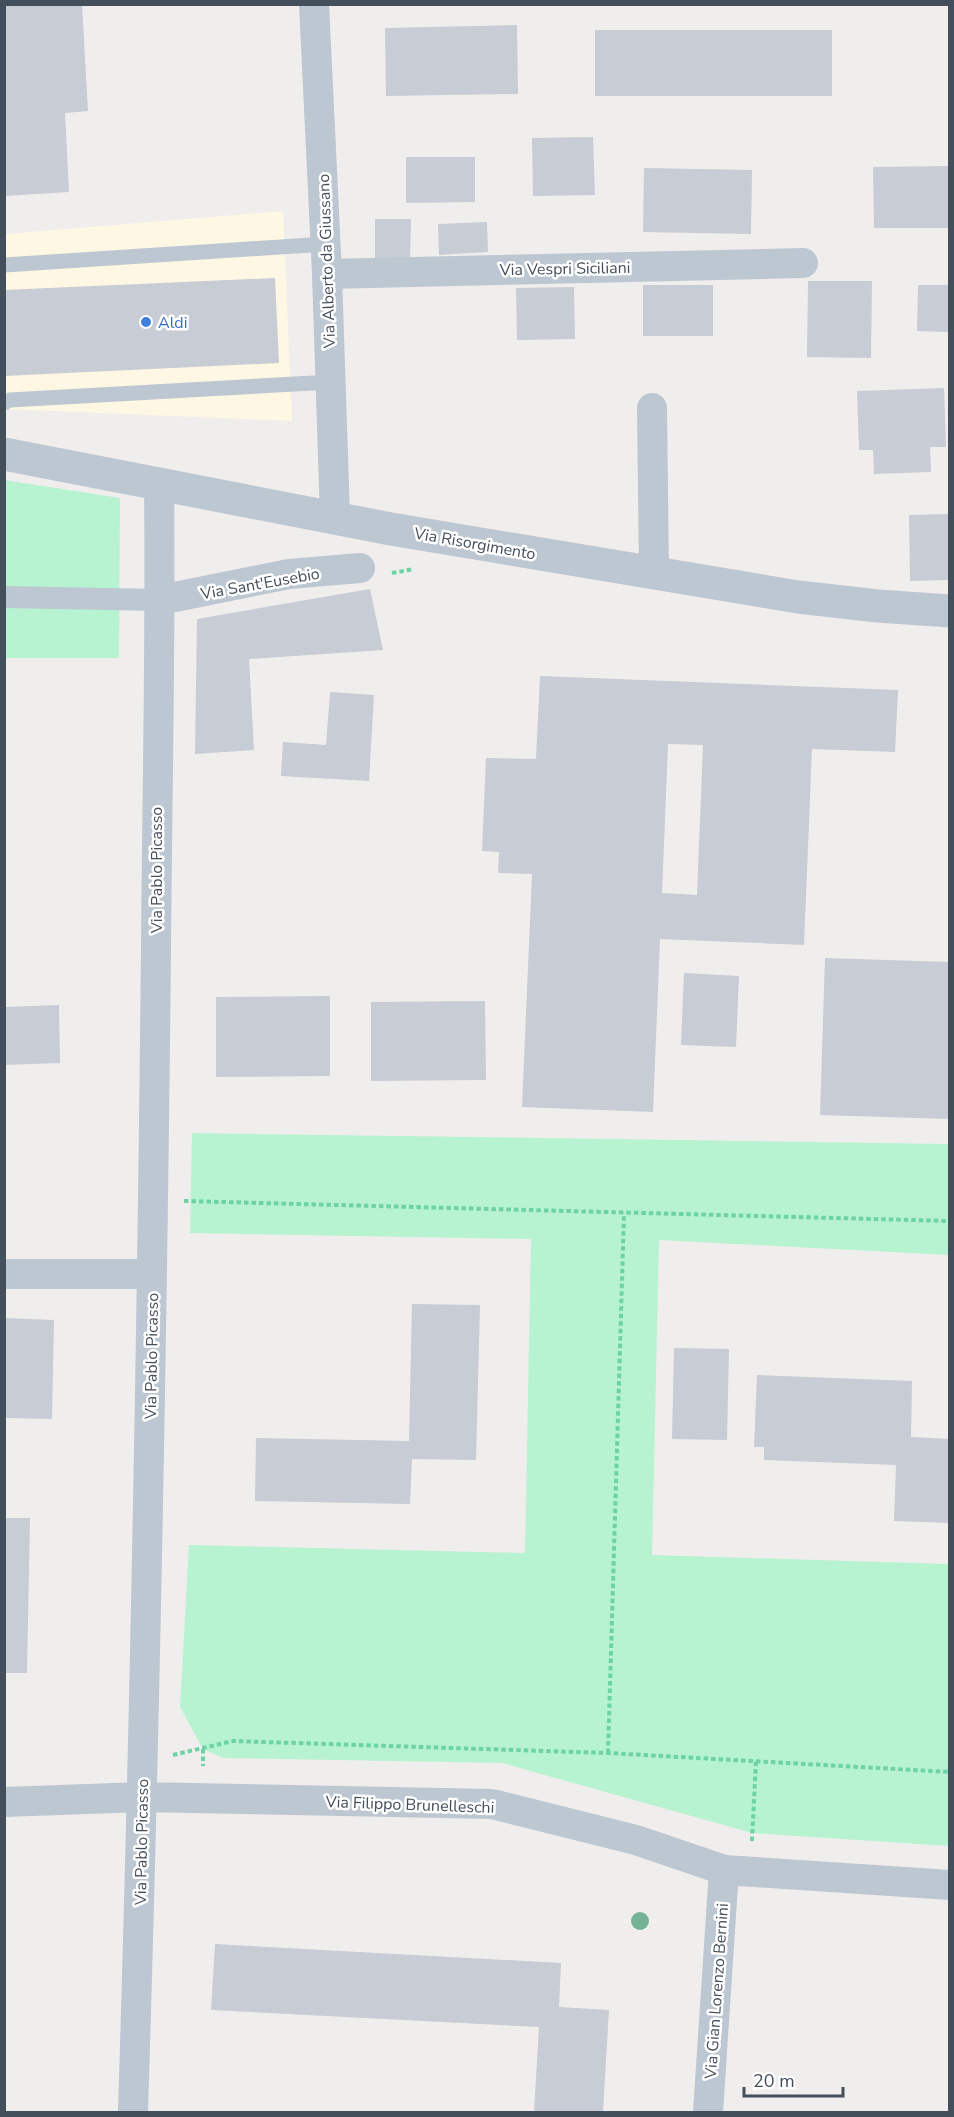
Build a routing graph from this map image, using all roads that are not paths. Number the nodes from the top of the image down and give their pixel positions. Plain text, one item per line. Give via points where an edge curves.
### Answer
1 (314, 4) edge
2 (326, 244) junction
3 (803, 262) dead end
4 (4, 265) edge
5 (327, 274) junction
6 (331, 382) junction
7 (4, 403) edge
8 (652, 408) dead end
9 (4, 454) edge
10 (159, 484) junction
11 (335, 517) junction
12 (360, 568) dead end
13 (654, 572) junction
14 (4, 597) edge
15 (160, 600) junction
16 (950, 610) edge
17 (4, 1274) edge
18 (152, 1274) junction
19 (142, 1797) junction
20 (4, 1802) edge
21 (737, 1871) junction
22 (950, 1885) edge
23 (133, 2112) edge
24 (708, 2112) edge

1 - 2 street, Via Alberto da Giussano
2 - 4 lane
2 - 5 street, Via Alberto da Giussano
3 - 5 street, Via Vespri Siciliani
5 - 6 street, Via Alberto da Giussano
6 - 7 lane
6 - 11 street, Via Alberto da Giussano
8 - 13 street
9 - 10 street, Via Risorgimento
10 - 11 street, Via Risorgimento
10 - 15 street
11 - 13 street, Via Risorgimento
12 - 15 street, Via Sant'Eusebio via 289,574
13 - 16 street, Via Risorgimento via 798,597
14 - 15 street, Via Sant'Eusebio
15 - 18 street, Via Pablo Picasso
17 - 18 street
18 - 19 street, Via Pablo Picasso
19 - 20 street, Via Filippo Brunelleschi
19 - 21 street, Via Filippo Brunelleschi via 492,1804 636,1840
19 - 23 street, Via Pablo Picasso
21 - 22 street, Via Filippo Brunelleschi
21 - 24 street, Via Gian Lorenzo Bernini

